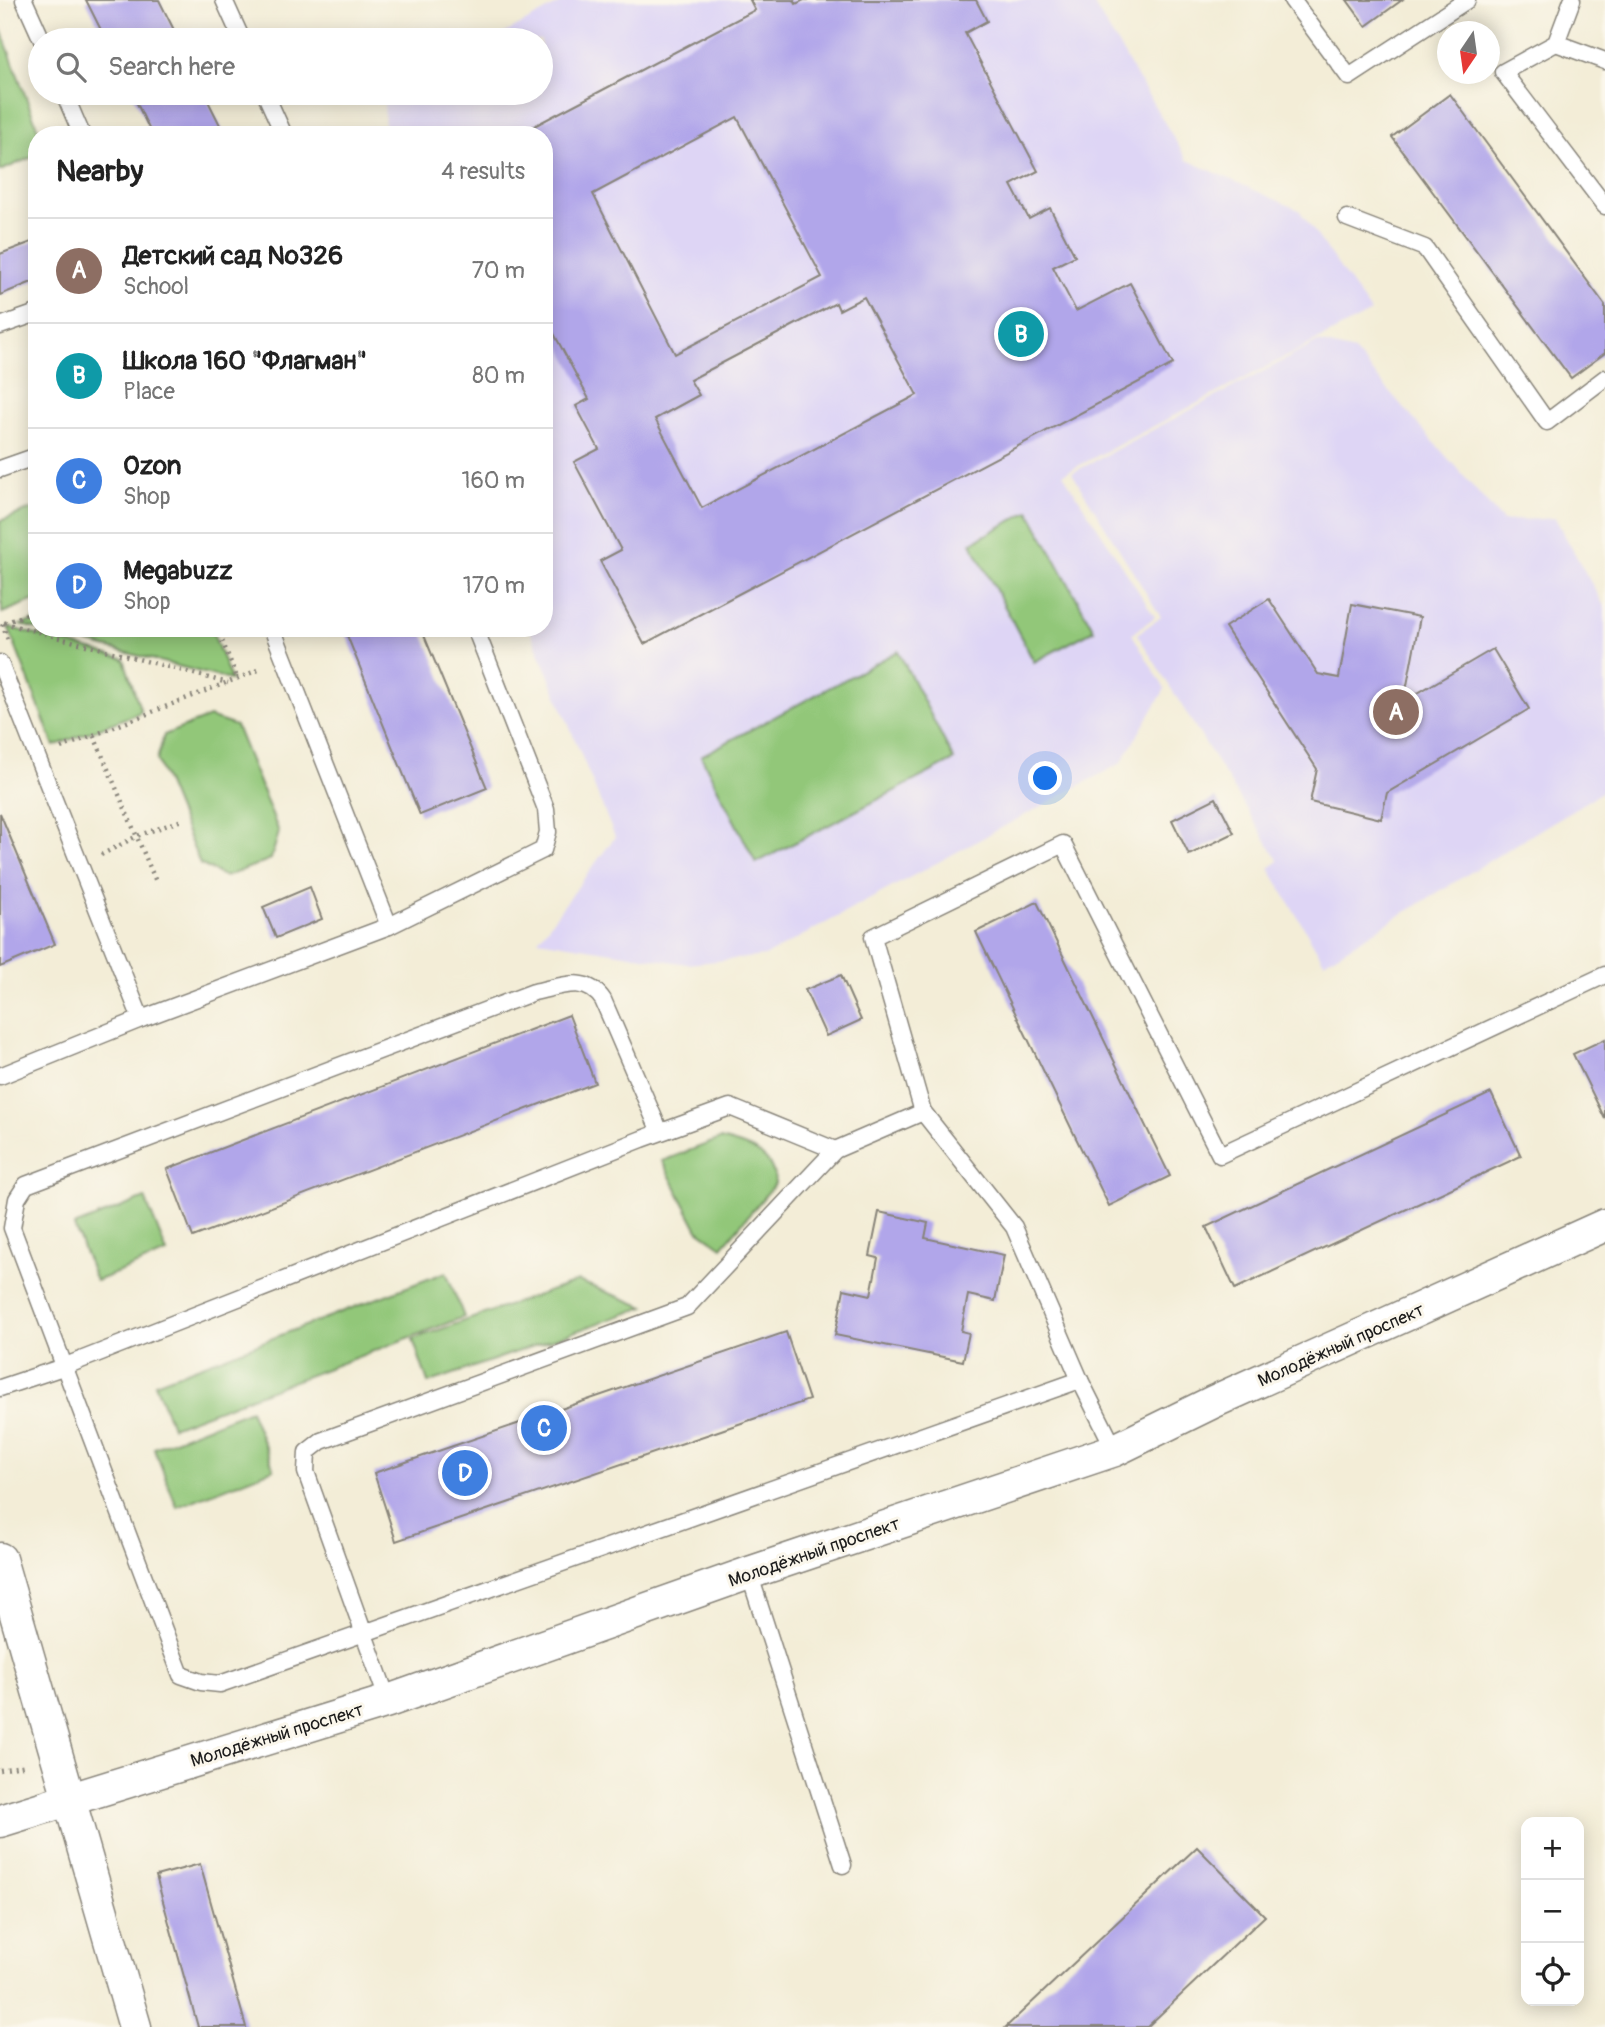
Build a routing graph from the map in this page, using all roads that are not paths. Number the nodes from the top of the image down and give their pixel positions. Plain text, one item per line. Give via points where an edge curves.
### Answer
1 (24, 0) edge
2 (224, 0) edge
3 (1292, 0) edge
4 (1467, 0) edge
5 (1572, 0) edge
6 (36, 28) edge
7 (237, 28) edge
8 (1556, 43) junction
9 (1605, 61) edge
10 (69, 105) edge
11 (270, 105) edge
12 (78, 126) edge
13 (280, 126) edge
14 (1605, 206) edge
15 (1347, 218) dead end
16 (28, 316) edge
17 (0, 326) edge
18 (1605, 377) edge
19 (28, 459) edge
20 (0, 469) edge
21 (276, 637) edge
22 (479, 637) edge
23 (0, 663) edge
24 (389, 926) junction
25 (1605, 975) edge
26 (141, 1019) junction
27 (0, 1076) edge
28 (923, 1112) junction
29 (660, 1132) junction
30 (835, 1150) junction
31 (1605, 1225) edge
32 (63, 1367) junction
33 (1080, 1380) junction
34 (0, 1388) edge
35 (1115, 1450) junction
36 (0, 1559) edge
37 (749, 1573) junction
38 (364, 1634) junction
39 (388, 1701) junction
40 (70, 1799) junction
41 (0, 1821) edge
42 (843, 1865) dead end
43 (135, 2027) edge

1 - 6 lane
2 - 7 lane
3 - 4 lane via 1349,77
5 - 8 lane
8 - 9 lane
8 - 14 lane via 1503,72
10 - 12 lane
11 - 13 lane
15 - 18 lane via 1425,248 1547,422
16 - 17 lane
19 - 20 lane
21 - 24 lane
22 - 24 lane via 546,809 548,832 543,850
23 - 26 lane
24 - 26 lane
25 - 28 lane via 1220,1155 1063,844 873,937
26 - 27 lane
28 - 30 lane
28 - 33 lane via 1014,1227
29 - 30 lane via 730,1107
29 - 32 lane
29 - 32 lane via 603,1000 595,989 579,983 534,992 26,1185 17,1199 12,1228
30 - 38 lane via 687,1307 321,1441 307,1452 306,1472
31 - 35 street, Молодёжный проспект
32 - 34 lane
32 - 38 lane via 181,1675 220,1684
33 - 35 lane
33 - 38 lane
35 - 37 street, Молодёжный проспект
36 - 40 street
37 - 39 street, Молодёжный проспект
37 - 42 lane
38 - 39 lane
39 - 40 street, Молодёжный проспект
40 - 41 street, Молодёжный проспект
40 - 43 street

